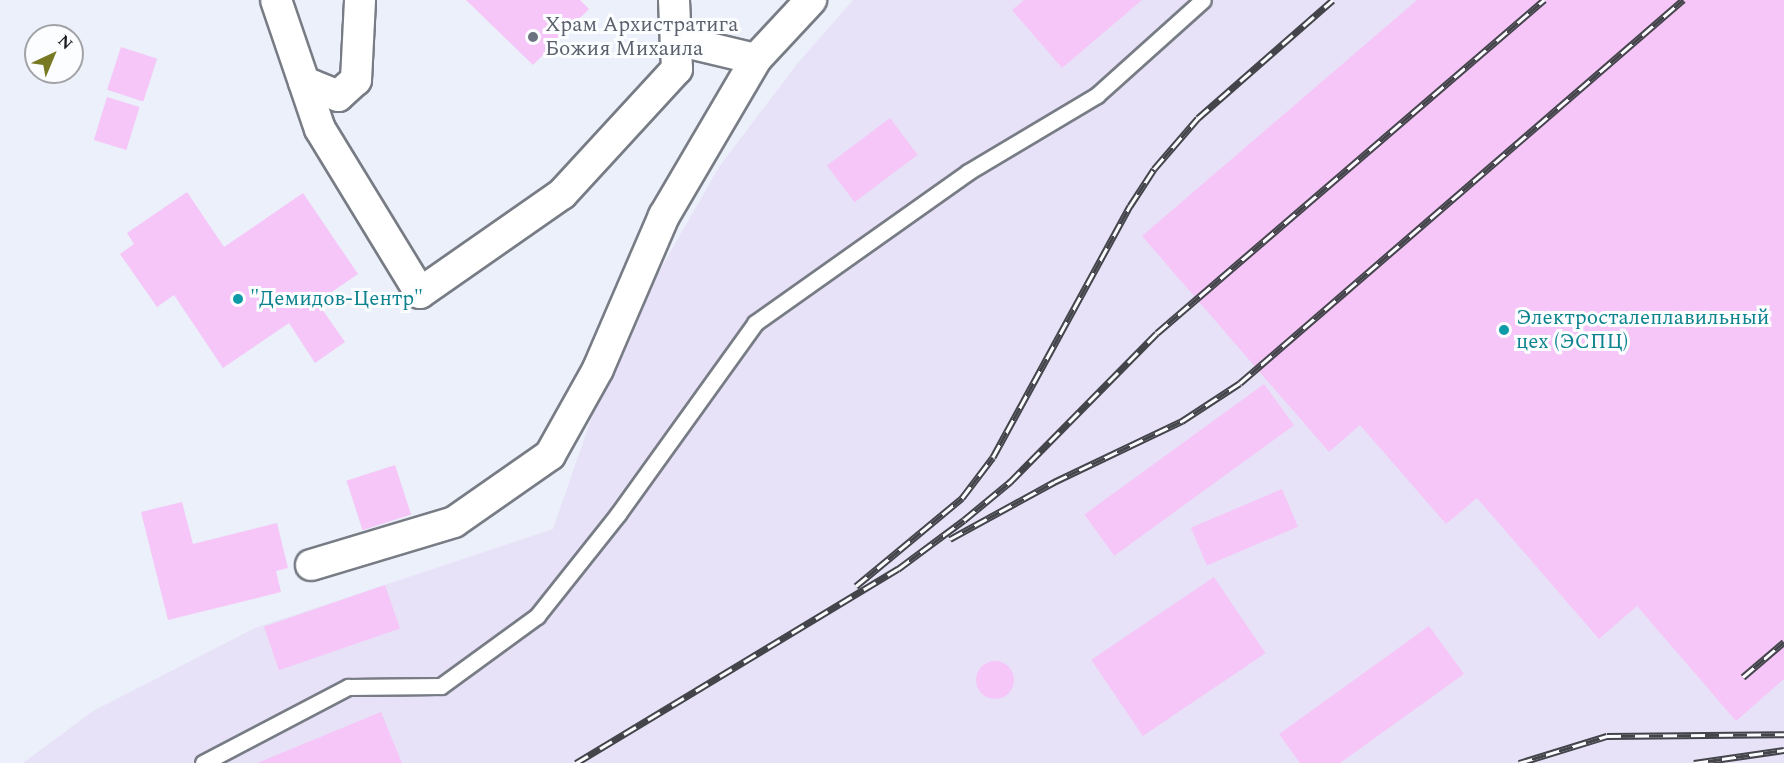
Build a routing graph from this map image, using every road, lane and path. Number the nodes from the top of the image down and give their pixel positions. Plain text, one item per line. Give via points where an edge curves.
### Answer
1 (276, 0) edge
2 (360, 0) edge
3 (674, 0) edge
4 (811, 0) edge
5 (1203, 0) edge
6 (676, 40) junction
7 (756, 59) junction
8 (304, 82) junction
9 (310, 565) dead end
10 (203, 763) edge

1 - 8 street
2 - 8 street via 356,80 338,96
3 - 6 street
4 - 7 street
5 - 10 lane via 1097,95 968,172 754,323 618,514 537,616 441,686 348,687
6 - 7 street
6 - 8 street via 677,69 562,194 420,293 320,129
7 - 9 street via 664,216 598,369 550,455 454,522

